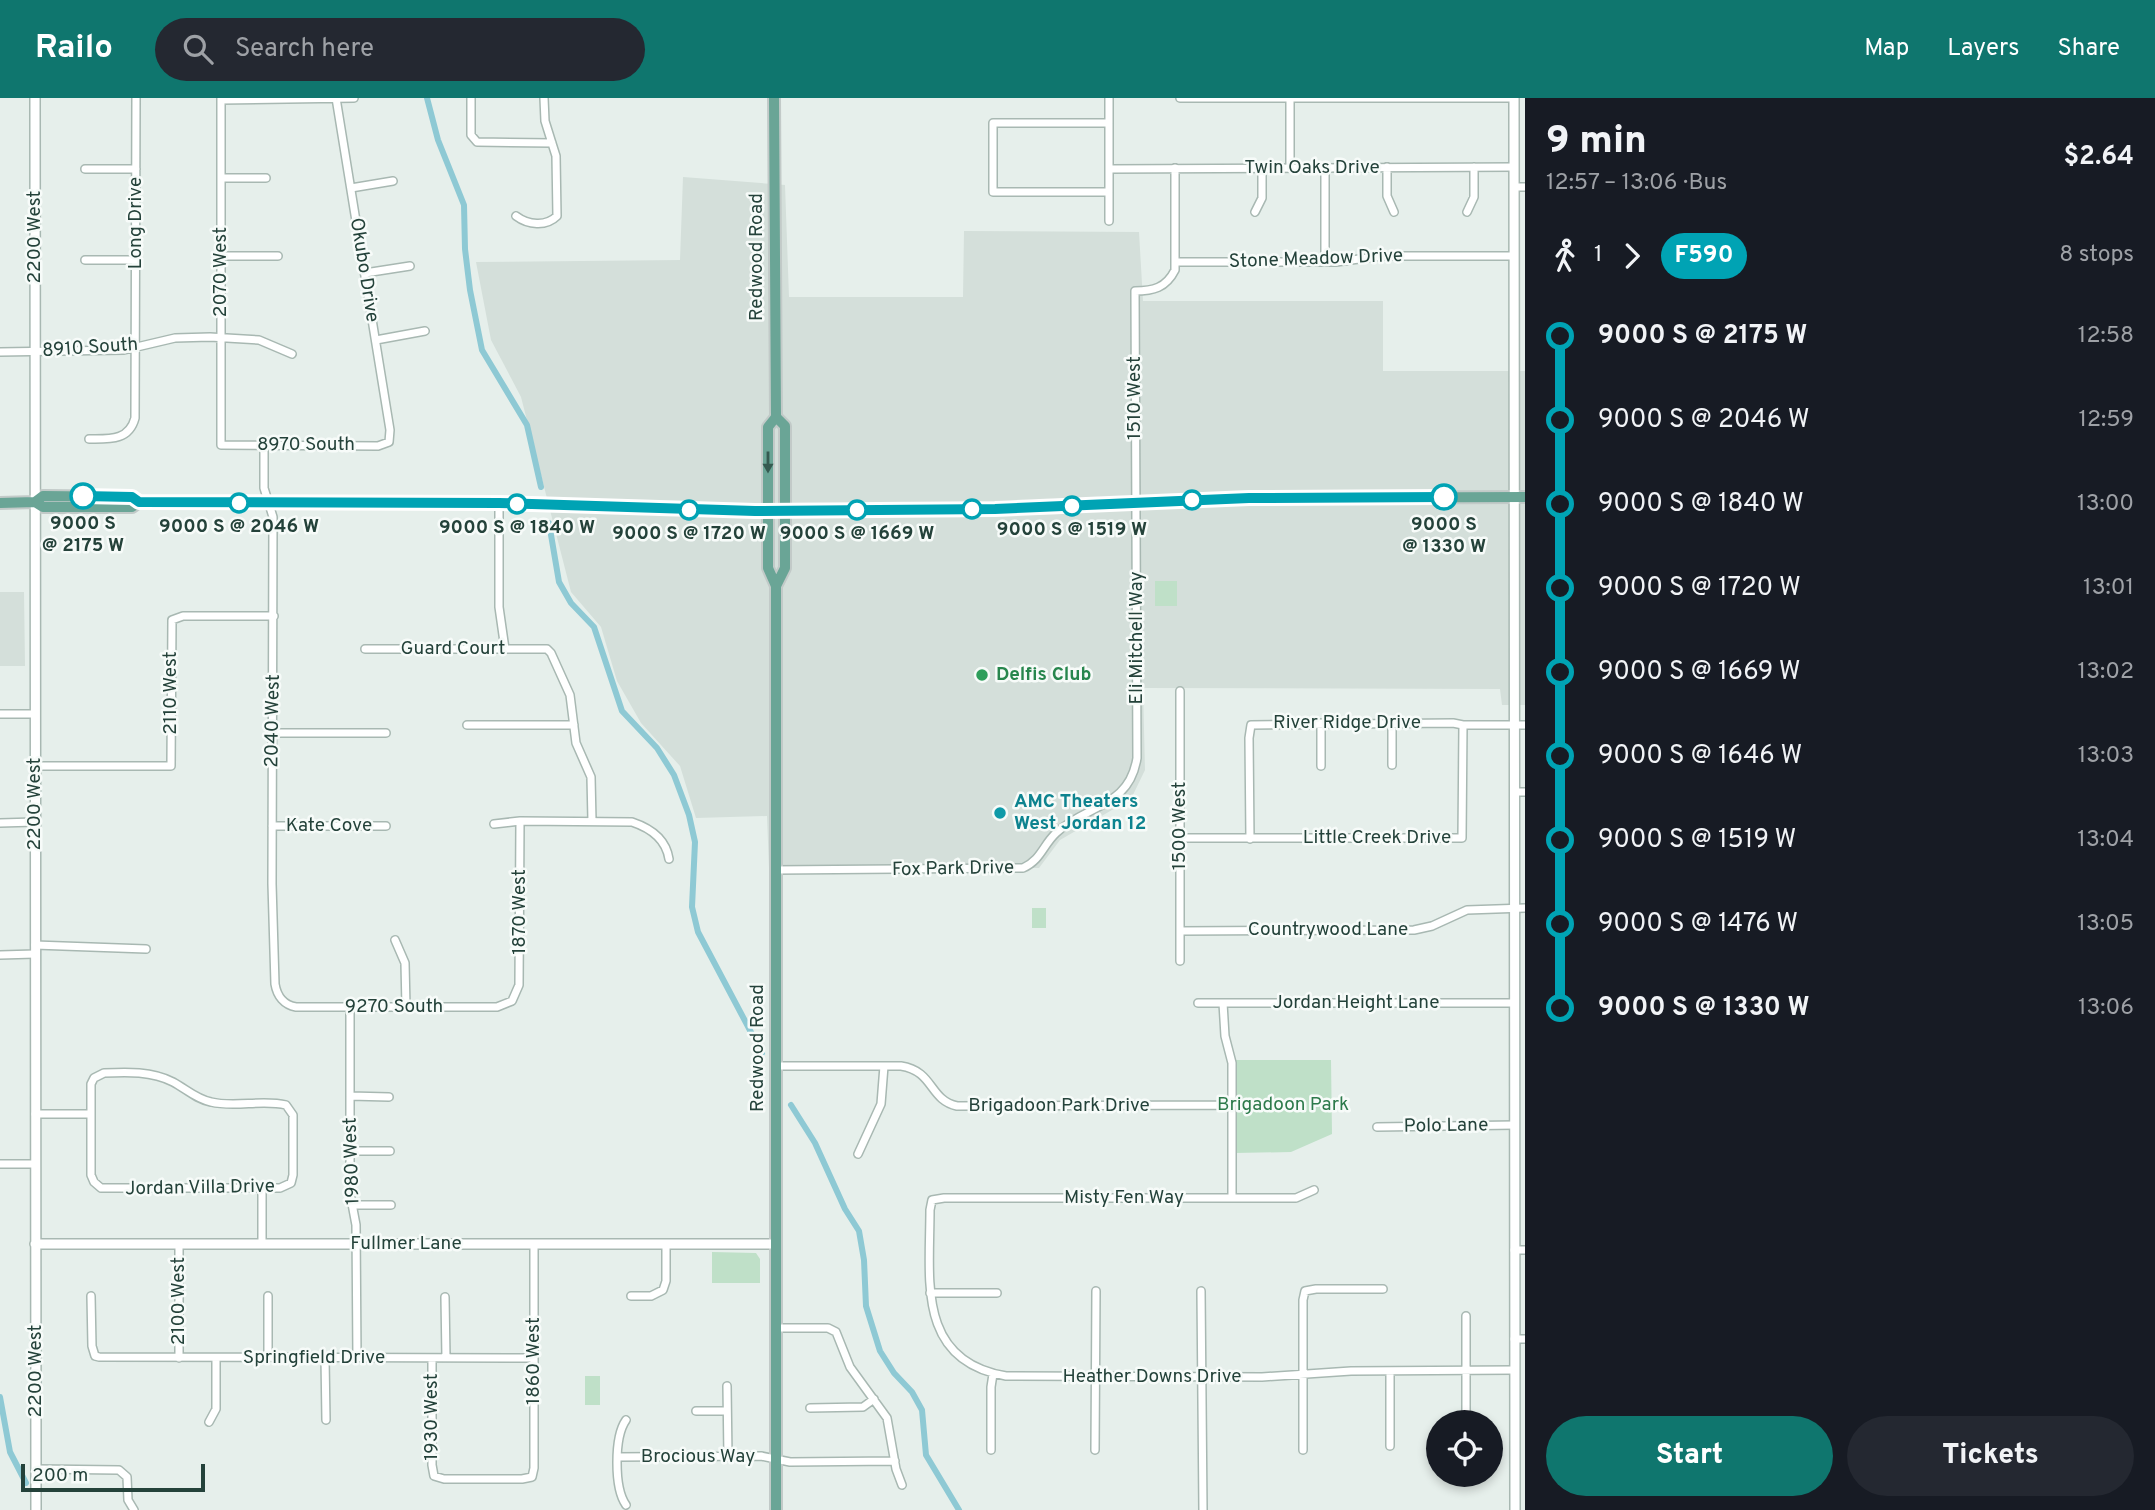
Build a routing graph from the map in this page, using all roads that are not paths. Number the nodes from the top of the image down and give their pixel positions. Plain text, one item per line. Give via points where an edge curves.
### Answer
1 (35, 98) edge
2 (135, 98) edge
3 (354, 98) edge
4 (471, 98) edge
5 (544, 98) edge
6 (774, 98) edge
7 (1109, 98) edge
8 (1180, 98) edge
9 (1251, 98) edge
10 (1290, 98) edge
11 (1322, 98) edge
12 (1392, 98) edge
13 (1514, 98) edge
14 (221, 99) edge
15 (336, 99) edge
16 (1109, 123) junction
17 (552, 143) junction
18 (1290, 167) junction
19 (1387, 167) junction
20 (1474, 167) junction
21 (1514, 167) junction
22 (1175, 168) junction
23 (1262, 168) junction
24 (1325, 168) junction
25 (85, 169) dead end
26 (136, 169) junction
27 (1110, 169) junction
28 (221, 178) junction
29 (266, 178) dead end
30 (393, 181) dead end
31 (1514, 187) junction
32 (1525, 187) edge
33 (351, 188) junction
34 (1109, 192) junction
35 (1255, 212) dead end
36 (1394, 212) dead end
37 (1467, 212) dead end
38 (516, 216) dead end
39 (1109, 221) dead end
40 (278, 256) dead end
41 (1513, 256) junction
42 (221, 257) junction
43 (85, 260) dead end
44 (136, 260) junction
45 (1175, 262) junction
46 (1325, 262) junction
47 (410, 266) dead end
48 (365, 273) junction
49 (425, 331) dead end
50 (221, 338) junction
51 (376, 340) junction
52 (136, 348) junction
53 (35, 351) junction
54 (0, 352) edge
55 (292, 354) dead end
56 (776, 416) junction
57 (89, 439) dead end
58 (389, 442) joint
59 (221, 445) joint
60 (264, 445) junction
61 (1520, 498) edge
62 (35, 502) junction
63 (0, 503) edge
64 (268, 503) junction
65 (499, 503) junction
66 (1135, 504) junction
67 (768, 510) junction
68 (785, 510) junction
69 (776, 586) junction
70 (274, 616) junction
71 (365, 649) dead end
72 (505, 649) junction
73 (1180, 691) dead end
74 (0, 714) edge
75 (35, 714) junction
76 (1321, 723) junction
77 (1392, 723) junction
78 (467, 725) dead end
79 (573, 725) junction
80 (1463, 725) junction
81 (1514, 725) junction
82 (1525, 725) edge
83 (272, 733) junction
84 (386, 733) dead end
85 (1392, 765) dead end
86 (35, 766) junction
87 (1321, 766) dead end
88 (1134, 773) joint
89 (1514, 781) junction
90 (1525, 781) edge
91 (1514, 792) junction
92 (1525, 792) edge
93 (520, 821) junction
94 (592, 821) junction
95 (35, 822) junction
96 (0, 823) edge
97 (494, 824) dead end
98 (272, 826) junction
99 (386, 826) dead end
100 (1180, 838) junction
101 (1250, 839) junction
102 (669, 859) dead end
103 (775, 870) junction
104 (1514, 908) junction
105 (1525, 908) edge
106 (1180, 931) junction
107 (396, 940) dead end
108 (35, 949) junction
109 (146, 949) dead end
110 (0, 956) edge
111 (1180, 961) dead end
112 (279, 997) joint
113 (512, 1001) joint
114 (1198, 1003) dead end
115 (1223, 1003) junction
116 (1515, 1003) junction
117 (350, 1007) junction
118 (406, 1007) junction
119 (776, 1066) junction
120 (884, 1066) junction
121 (350, 1096) junction
122 (389, 1097) dead end
123 (1232, 1105) junction
124 (35, 1114) junction
125 (92, 1114) junction
126 (1515, 1125) junction
127 (1377, 1127) dead end
128 (350, 1151) junction
129 (390, 1151) dead end
130 (858, 1154) dead end
131 (0, 1164) edge
132 (36, 1164) junction
133 (262, 1188) junction
134 (1314, 1190) dead end
135 (1232, 1198) junction
136 (932, 1200) joint
137 (352, 1205) junction
138 (391, 1205) dead end
139 (36, 1244) junction
140 (179, 1244) junction
141 (262, 1244) junction
142 (356, 1244) junction
143 (534, 1244) junction
144 (666, 1244) junction
145 (776, 1244) junction
146 (1514, 1250) junction
147 (1525, 1250) edge
148 (1383, 1289) dead end
149 (1096, 1291) dead end
150 (1201, 1291) dead end
151 (930, 1293) junction
152 (997, 1293) dead end
153 (92, 1296) dead end
154 (268, 1296) dead end
155 (631, 1296) dead end
156 (445, 1297) dead end
157 (1466, 1316) dead end
158 (776, 1328) junction
159 (1514, 1339) junction
160 (1525, 1339) edge
161 (179, 1358) junction
162 (216, 1358) junction
163 (268, 1358) junction
164 (326, 1358) junction
165 (357, 1358) junction
166 (432, 1358) junction
167 (446, 1358) junction
168 (534, 1358) junction
169 (1390, 1370) junction
170 (1466, 1370) junction
171 (1515, 1370) junction
172 (993, 1374) junction
173 (1303, 1374) junction
174 (1095, 1377) junction
175 (1201, 1377) junction
176 (727, 1386) dead end
177 (874, 1399) junction
178 (810, 1408) dead end
179 (1466, 1410) edge
180 (696, 1411) dead end
181 (727, 1411) junction
182 (326, 1420) dead end
183 (626, 1420) dead end
184 (209, 1422) dead end
185 (1390, 1446) dead end
186 (991, 1450) dead end
187 (1095, 1450) dead end
188 (1303, 1450) dead end
189 (618, 1457) junction
190 (728, 1457) junction
191 (776, 1460) junction
192 (895, 1461) junction
193 (36, 1469) junction
194 (532, 1476) joint
195 (902, 1485) dead end
196 (626, 1505) dead end
197 (36, 1510) edge
198 (134, 1510) edge
199 (776, 1510) edge
200 (1202, 1510) edge
201 (1515, 1510) edge

1 - 53 street, 2200 West
2 - 26 street, Long Drive
3 - 15 street
4 - 17 street via 473,139 482,143
5 - 17 street
6 - 56 main road, Redwood Road
7 - 16 street
8 - 9 street
9 - 10 street
10 - 11 street
10 - 18 street
11 - 12 street
12 - 13 street
13 - 21 street
14 - 15 street
14 - 28 street, 2070 West
15 - 33 street, Okubo Drive
16 - 27 street
16 - 34 street via 993,123 993,192
17 - 38 street via 556,156 554,219 528,222
18 - 23 street, Twin Oaks Drive
18 - 24 street, Twin Oaks Drive
19 - 20 street, Twin Oaks Drive
19 - 24 street, Twin Oaks Drive
19 - 36 street via 1387,195
20 - 21 street, Twin Oaks Drive
20 - 37 street via 1474,197
21 - 31 street
22 - 23 street, Twin Oaks Drive
22 - 27 street, Twin Oaks Drive
22 - 45 street
23 - 35 street via 1262,198
24 - 46 street
25 - 26 street
26 - 44 street, Long Drive
27 - 34 street
28 - 29 street
28 - 42 street, 2070 West
30 - 33 street
31 - 32 street
31 - 41 street
33 - 48 street, Okubo Drive
34 - 39 street
40 - 42 street
41 - 46 street, Stone Meadow Drive via 1382,256
41 - 61 street
42 - 50 street, 2070 West
43 - 44 street
44 - 52 street, Long Drive
45 - 46 street, Stone Meadow Drive
45 - 66 street, 1510 West via 1166,284 1135,292
47 - 48 street
48 - 51 street, Okubo Drive
49 - 51 street
50 - 52 street, 8910 South via 175,338
50 - 55 street, 8910 South via 259,340
50 - 59 street, 2070 West
51 - 58 street, Okubo Drive
52 - 53 street, 8910 South
52 - 57 street, Long Drive via 134,424 120,438
53 - 54 street, 8910 South
53 - 62 street, 2200 West
56 -> 67 main road, Redwood Road via 768,427
56 - 68 main road, Redwood Road via 785,426
58 - 60 street, 8970 South via 378,446
59 - 60 street, 8970 South
60 - 64 street, 2040 West
61 - 66 main road via 1249,498
61 - 81 street
62 - 63 main road
62 - 64 main road via 43,506 132,507 139,502
62 - 75 street, 2200 West
64 - 65 main road
64 - 70 street, 2040 West via 274,517
65 - 67 main road
65 - 72 street via 499,607
66 - 68 main road
66 - 88 street, Eli Mitchell Way
67 - 68 main road
67 - 69 main road, Redwood Road via 768,568
68 - 69 main road, Redwood Road via 785,568
69 - 103 main road, Redwood Road
70 - 83 street, 2040 West
70 - 86 street, 2110 West via 183,616 172,620 172,766
71 - 72 street, Guard Court
72 - 79 street, Guard Court via 547,649 551,653 572,702
73 - 100 street, 1500 West
74 - 75 street
75 - 86 street, 2200 West
76 - 77 street, River Ridge Drive
76 - 87 street
76 - 101 street, River Ridge Drive via 1251,725
77 - 80 street, River Ridge Drive
77 - 85 street
78 - 79 street
79 - 94 street via 591,777
80 - 81 street, River Ridge Drive
80 - 101 street, Little Creek Drive via 1462,838
81 - 82 street, River Ridge Drive
81 - 89 street
83 - 84 street
83 - 98 street, 2040 West
86 - 95 street, 2200 West
88 - 103 street, Fox Park Drive via 1116,797 1057,832 1037,860 1023,868
89 - 90 street
89 - 91 street
91 - 92 street
91 - 104 street
93 - 94 street
93 - 97 street
93 - 113 street, 1870 West via 520,985
94 - 102 street via 627,821 644,827 665,844
95 - 96 street
95 - 108 street, 2200 West
98 - 99 street, Kate Cove
98 - 112 street, 2040 West
100 - 101 street, Little Creek Drive
100 - 106 street, 1500 West
103 - 119 main road, Redwood Road
104 - 105 street, Countrywood Lane
104 - 106 street, Countrywood Lane via 1467,910 1413,930
104 - 116 street
106 - 111 street, 1500 West
107 - 118 street via 405,963
108 - 109 street
108 - 110 street
108 - 124 street, 2200 West
112 - 117 street, 9270 South via 292,1006
113 - 118 street, 9270 South via 497,1007
114 - 115 street, Jordan Height Lane
115 - 116 street, Jordan Height Lane
115 - 123 street via 1232,1063
116 - 126 street
117 - 118 street, 9270 South
117 - 121 street, 1980 West
119 - 120 street, Brigadoon Park Drive
119 - 145 main road, Redwood Road
120 - 123 street, Brigadoon Park Drive via 919,1071 943,1101 957,1106
120 - 130 street via 881,1104
121 - 122 street
121 - 128 street, 1980 West
123 - 135 street
124 - 125 street
124 - 132 street, 2200 West
125 - 133 street, Jordan Villa Drive via 91,1175 101,1188
125 - 133 street, Jordan Villa Drive via 91,1084 104,1073 149,1074 214,1103 286,1105 293,1115 293,1175 288,1186
126 - 127 street, Polo Lane
126 - 146 street via 1518,1195
128 - 129 street
128 - 137 street, 1980 West
131 - 132 street
132 - 139 street, 2200 West
133 - 141 street
134 - 135 street, Misty Fen Way via 1296,1198
135 - 136 street, Misty Fen Way
136 - 151 street, Heather Downs Drive
137 - 138 street
137 - 142 street, 1980 West
139 - 140 street, Fullmer Lane
139 - 193 street, 2200 West
140 - 141 street, Fullmer Lane
140 - 161 street, 2100 West
141 - 142 street, Fullmer Lane
142 - 143 street, Fullmer Lane
142 - 165 street, 1980 West
143 - 144 street, Fullmer Lane
143 - 168 street, 1860 West
144 - 145 street, Fullmer Lane
144 - 155 street via 663,1290 651,1296
145 - 158 main road, Redwood Road
146 - 147 street
146 - 159 street
148 - 173 street via 1305,1291
149 - 174 street
150 - 175 street
151 - 152 street
151 - 172 street, Heather Downs Drive via 936,1323 950,1347 964,1360
153 - 161 street, Springfield Drive via 95,1356
154 - 163 street
156 - 167 street
157 - 170 street
158 - 177 street via 834,1329 850,1367
158 - 191 main road, Redwood Road
159 - 160 street
159 - 171 street
161 - 162 street, Springfield Drive
162 - 163 street, Springfield Drive
162 - 184 street via 216,1409
163 - 164 street, Springfield Drive
164 - 165 street, Springfield Drive
164 - 182 street
165 - 166 street, Springfield Drive
166 - 167 street, Springfield Drive
166 - 194 street, 1930 West via 434,1476
167 - 168 street, Springfield Drive
168 - 194 street, 1860 West
169 - 170 street, Heather Downs Drive
169 - 173 street, Heather Downs Drive
169 - 185 street
170 - 171 street, Heather Downs Drive
170 - 179 street
171 - 201 street
172 - 174 street, Heather Downs Drive
172 - 186 street
173 - 175 street, Heather Downs Drive
173 - 188 street
174 - 175 street, Heather Downs Drive
174 - 187 street
175 - 200 street
176 - 181 street
177 - 178 street via 863,1407
177 - 192 street via 889,1423
180 - 181 street
181 - 190 street
183 - 189 street via 618,1434
189 - 190 street, Brocious Way
189 - 196 street via 618,1491
190 - 191 street, Brocious Way
191 - 192 street, Brocious Way
191 - 199 main road, Redwood Road
192 - 195 street
193 - 197 street, 2200 West
193 - 198 street via 119,1470 127,1478 128,1500

